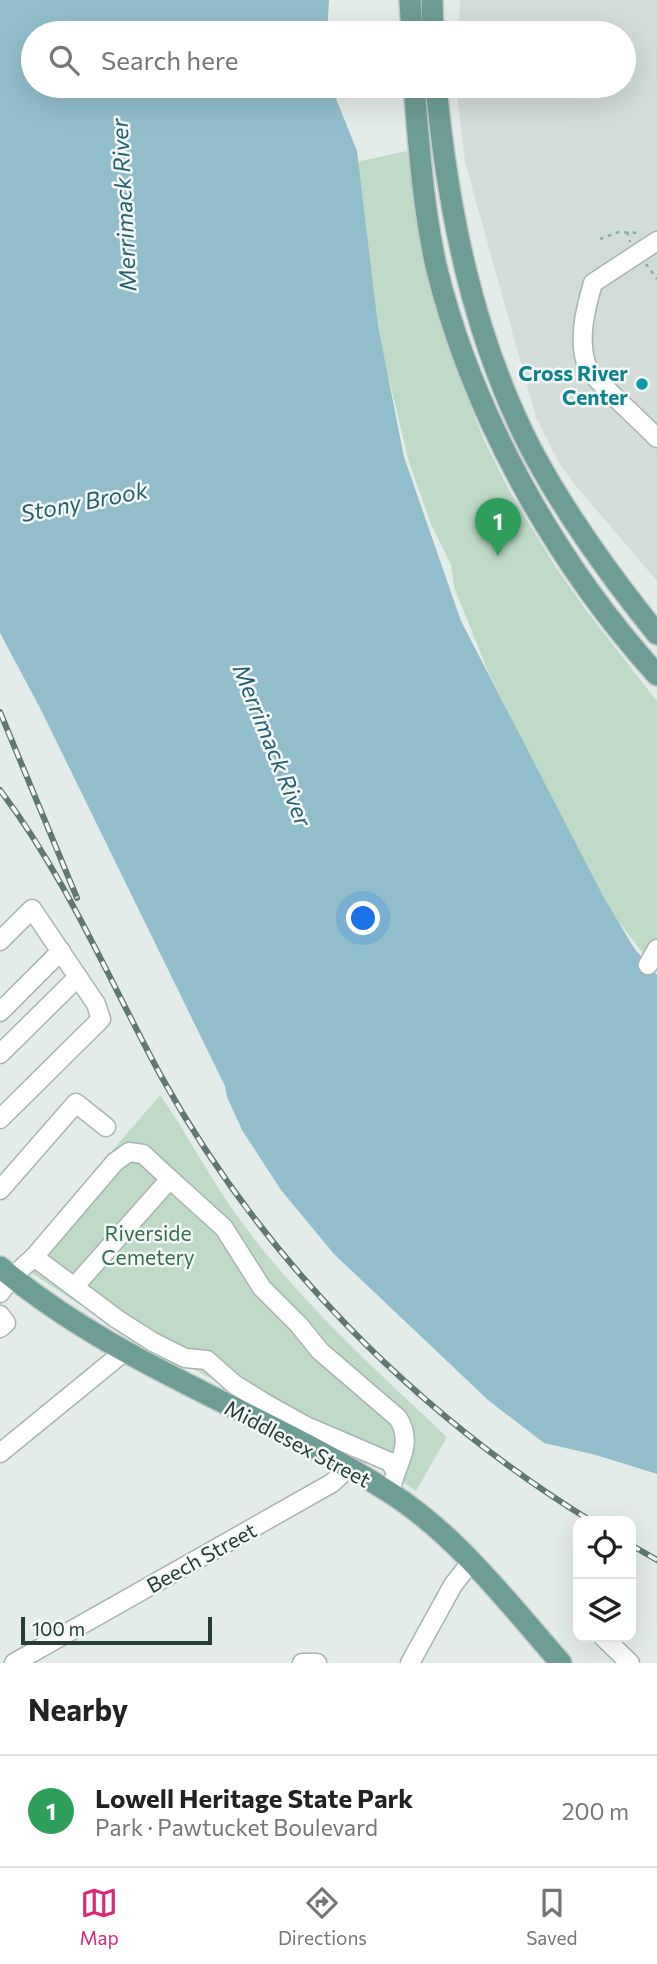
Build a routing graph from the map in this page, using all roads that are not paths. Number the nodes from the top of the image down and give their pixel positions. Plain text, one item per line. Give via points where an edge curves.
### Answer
1 (410, 0) edge
2 (432, 0) edge
3 (411, 21) edge
4 (433, 21) edge
5 (415, 98) edge
6 (438, 98) edge
7 (651, 237) edge
8 (657, 438) edge
9 (657, 634) edge
10 (657, 675) edge
11 (0, 941) edge
12 (61, 951) junction
13 (78, 977) junction
14 (0, 1012) edge
15 (0, 1054) edge
16 (0, 1119) edge
17 (106, 1127) dead end
18 (170, 1179) junction
19 (0, 1191) edge
20 (34, 1257) junction
21 (4, 1279) edge
22 (74, 1287) junction
23 (0, 1315) edge
24 (0, 1328) edge
25 (125, 1352) junction
26 (0, 1453) edge
27 (348, 1468) junction
28 (393, 1482) junction
29 (471, 1562) junction
30 (608, 1642) edge
31 (14, 1663) edge
32 (302, 1663) edge
33 (317, 1663) edge
34 (410, 1663) edge
35 (561, 1663) edge
36 (631, 1663) edge

1 - 3 main road
2 - 4 main road
5 - 10 main road via 436,265 465,362 500,444 551,532
6 - 9 main road via 454,225 474,306 500,381 532,450 576,523
7 - 8 street via 593,283 583,343 589,371
11 - 12 street via 33,909
12 - 13 street
12 - 14 street
13 - 15 street
13 - 16 street via 101,1019
17 - 19 street via 76,1103
18 - 20 street via 143,1154 125,1153
18 - 22 street
18 - 28 street via 224,1228 262,1288 320,1351 398,1418 405,1440
20 - 21 street
20 - 22 street
21 - 25 main road, Middlesex Street
22 - 28 street via 153,1342 185,1358 207,1360 234,1384 306,1426 390,1462
23 - 24 street via 6,1323
25 - 26 street
25 - 27 main road, Middlesex Street
27 - 28 main road, Middlesex Street
27 - 31 street, Beech Street via 332,1483
28 - 29 main road, Middlesex Street
29 - 34 street
29 - 35 main road, Middlesex Street
30 - 36 street
32 - 33 street

